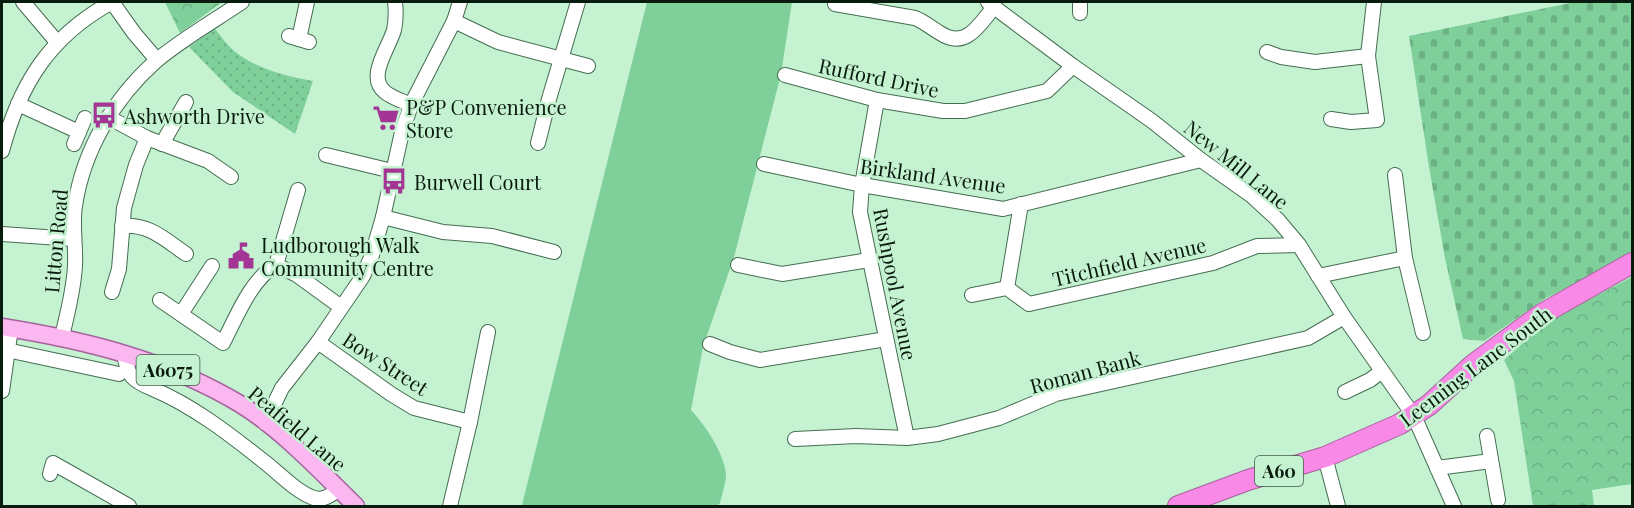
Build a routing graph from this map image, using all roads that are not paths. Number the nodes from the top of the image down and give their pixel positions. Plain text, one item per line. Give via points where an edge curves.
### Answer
1 (23, 2) edge
2 (112, 2) edge
3 (242, 2) edge
4 (307, 2) edge
5 (395, 2) edge
6 (460, 2) edge
7 (578, 2) edge
8 (1374, 2) edge
9 (835, 4) dead end
10 (991, 4) edge
11 (454, 21) junction
12 (299, 39) dead end
13 (57, 42) junction
14 (1267, 52) dead end
15 (1368, 56) junction
16 (561, 59) junction
17 (157, 60) junction
18 (588, 66) dead end
19 (1073, 66) junction
20 (785, 75) dead end
21 (877, 100) junction
22 (18, 104) junction
23 (411, 105) junction
24 (179, 106) dead end
25 (108, 117) junction
26 (85, 118) dead end
27 (1331, 119) dead end
28 (147, 138) junction
29 (538, 143) dead end
30 (162, 144) junction
31 (2, 151) edge
32 (326, 155) dead end
33 (1201, 160) junction
34 (764, 164) dead end
35 (227, 170) dead end
36 (392, 171) junction
37 (1395, 175) dead end
38 (862, 185) junction
39 (298, 190) dead end
40 (1021, 204) junction
41 (383, 217) junction
42 (122, 225) junction
43 (2, 234) edge
44 (74, 239) junction
45 (1299, 245) junction
46 (178, 252) dead end
47 (554, 252) dead end
48 (1405, 258) junction
49 (869, 260) junction
50 (1632, 263) edge
51 (276, 265) junction
52 (738, 265) dead end
53 (212, 266) dead end
54 (1318, 276) junction
55 (1007, 288) junction
56 (111, 292) dead end
57 (972, 295) dead end
58 (160, 300) dead end
59 (341, 307) junction
60 (181, 314) junction
61 (1344, 317) junction
62 (6, 328) edge
63 (488, 332) dead end
64 (1423, 333) dead end
65 (62, 337) junction
66 (886, 339) junction
67 (318, 342) junction
68 (710, 344) dead end
69 (5, 349) edge
70 (124, 353) junction
71 (1382, 371) junction
72 (118, 374) dead end
73 (2, 391) edge
74 (1345, 392) dead end
75 (1414, 416) junction
76 (470, 422) junction
77 (265, 423) junction
78 (1487, 435) dead end
79 (907, 438) junction
80 (795, 439) dead end
81 (1325, 457) junction
82 (1491, 461) junction
83 (1437, 468) junction
84 (50, 474) dead end
85 (339, 489) junction
86 (309, 496) junction
87 (1498, 500) dead end
88 (129, 507) edge
89 (321, 507) edge
90 (356, 507) edge
91 (450, 507) edge
92 (1178, 507) edge
93 (1338, 507) edge
94 (1454, 507) edge

1 - 13 street
2 - 13 street
2 - 17 street
3 - 17 street, Litton Road
4 - 12 street
5 - 23 street via 394,28 377,79 385,93
6 - 11 street
7 - 16 street
8 - 15 street
9 - 10 street via 915,18 942,35 960,39 970,35
10 - 19 street, New Mill Lane
11 - 16 street via 498,42
11 - 23 street
13 - 22 street via 30,78
14 - 15 street via 1315,62
15 - 27 street via 1377,120
16 - 18 street
16 - 29 street
17 - 25 street, Litton Road
19 - 21 street, Rufford Drive via 1047,91 965,111
19 - 33 street, New Mill Lane
20 - 21 street, Rufford Drive
21 - 38 street, Rushpool Avenue
22 - 26 street via 76,138
22 - 31 street
23 - 36 street
24 - 30 street
25 - 28 street
25 - 44 street, Litton Road via 80,182
28 - 30 street
28 - 42 street via 136,165
30 - 35 street
32 - 36 street
33 - 40 street, Birkland Avenue
33 - 45 street, New Mill Lane via 1252,196
34 - 38 street, Birkland Avenue
36 - 41 street
37 - 48 street
38 - 40 street, Birkland Avenue via 1004,208
38 - 49 street, Rushpool Avenue via 860,212
39 - 51 street
40 - 55 street
41 - 47 street via 443,232 492,236
41 - 59 street via 363,276
42 - 46 street via 146,228
42 - 56 street via 119,269
43 - 44 street
44 - 65 street, Litton Road via 74,285
45 - 54 street, New Mill Lane
45 - 55 street, Titchfield Avenue via 1257,246 1213,263 1029,304
48 - 54 street
48 - 64 street
49 - 52 street via 782,274
49 - 66 street, Rushpool Avenue
50 - 75 highway, Leeming Lane South / A60 via 1542,314 1474,364
51 - 59 street
51 - 60 street via 266,271 246,300 223,343
53 - 60 street
54 - 61 street, New Mill Lane
55 - 57 street
58 - 60 street
59 - 67 street
61 - 71 street, New Mill Lane
61 - 79 street, Roman Bank via 1308,338 1056,394 999,418
62 - 65 main road, Peafield Lane / A6075
62 - 69 street
63 - 76 street
65 - 70 main road, Peafield Lane / A6075
66 - 68 street via 760,360
66 - 79 street, Rushpool Avenue
67 - 76 street, Bow Street via 414,408
67 - 77 street via 282,388
69 - 72 street
69 - 73 street
70 - 77 main road, Peafield Lane / A6075 via 207,386
70 - 86 street via 128,371 136,381 180,402
71 - 74 street
71 - 75 street, New Mill Lane
75 - 81 highway, Leeming Lane South / A60
75 - 83 street, New Mill Lane
76 - 91 street
77 - 85 main road, Peafield Lane / A6075
78 - 82 street
79 - 80 street, Roman Bank
81 - 92 highway, Leeming Lane South / A60 via 1248,480
81 - 93 street
82 - 83 street
82 - 87 street
83 - 94 street, New Mill Lane
84 - 88 street via 53,463
85 - 86 street via 325,498
85 - 90 main road, Peafield Lane / A6075
86 - 89 street

